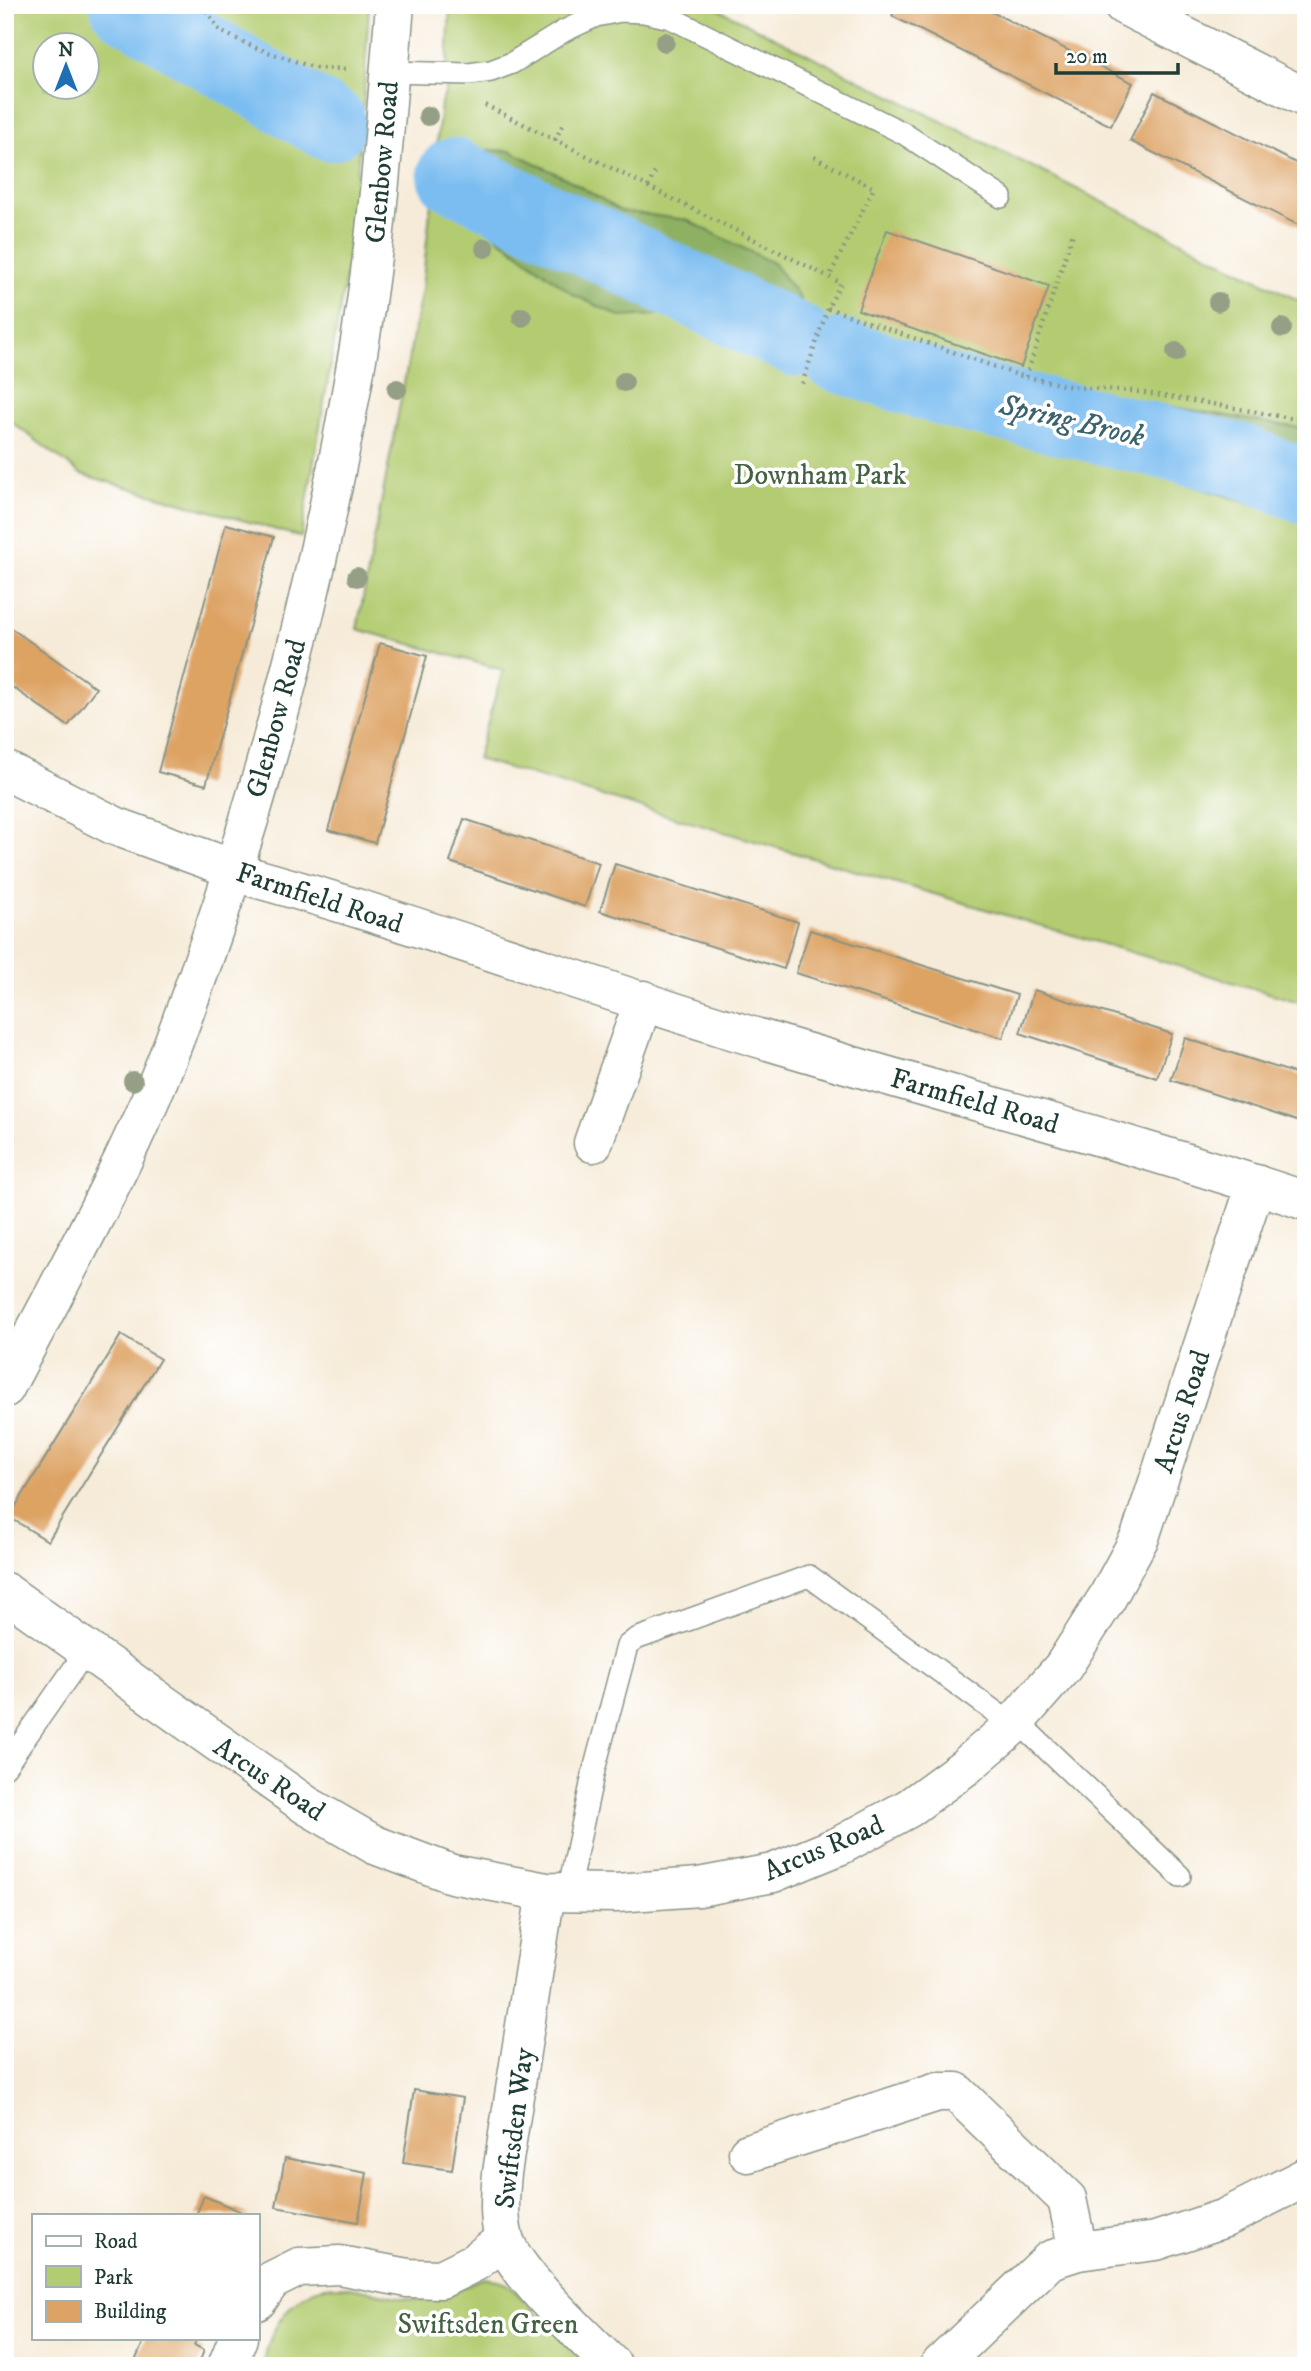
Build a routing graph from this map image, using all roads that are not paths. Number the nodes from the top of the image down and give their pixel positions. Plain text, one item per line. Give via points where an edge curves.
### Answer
1 (395, 5) edge
2 (1122, 5) edge
3 (389, 72) junction
4 (1306, 98) edge
5 (1001, 197) dead end
6 (5, 770) edge
7 (233, 872) junction
8 (644, 1000) junction
9 (593, 1143) dead end
10 (1256, 1184) junction
11 (1306, 1201) edge
12 (5, 1388) edge
13 (5, 1592) edge
14 (86, 1651) junction
15 (1015, 1723) junction
16 (5, 1767) edge
17 (1180, 1876) dead end
18 (557, 1892) junction
19 (748, 2152) dead end
20 (1306, 2176) edge
21 (504, 2240) junction
22 (1078, 2251) junction
23 (259, 2298) edge
24 (237, 2340) edge
25 (227, 2366) edge
26 (613, 2366) edge
27 (939, 2366) edge

1 - 3 street, Glenbow Road
2 - 4 street
3 - 5 lane via 491,71 596,16 644,12 671,18 903,133
3 - 7 street, Glenbow Road via 370,270 328,508 282,702
6 - 7 street, Farmfield Road via 115,826
7 - 8 street, Farmfield Road
7 - 12 street, Glenbow Road via 174,1043 124,1158
8 - 9 street
8 - 10 street, Farmfield Road
10 - 11 street, Farmfield Road
10 - 15 street, Arcus Road via 1140,1537 1063,1667
13 - 14 street, Arcus Road
14 - 16 lane
14 - 18 street, Arcus Road via 306,1805 375,1845 452,1874
15 - 17 lane
15 - 18 street, Arcus Road via 909,1808 841,1845 773,1873 699,1887
15 - 18 lane via 809,1576 636,1639 627,1646
18 - 21 street, Swiftsden Way via 502,2173 499,2208
19 - 22 street via 938,2092 956,2092 1067,2199
20 - 22 street via 1225,2218 1156,2241
21 - 23 street via 441,2279 339,2265 299,2267 271,2281
21 - 26 street, Swiftsden Way via 525,2274
22 - 27 street via 1050,2260
24 - 25 street

